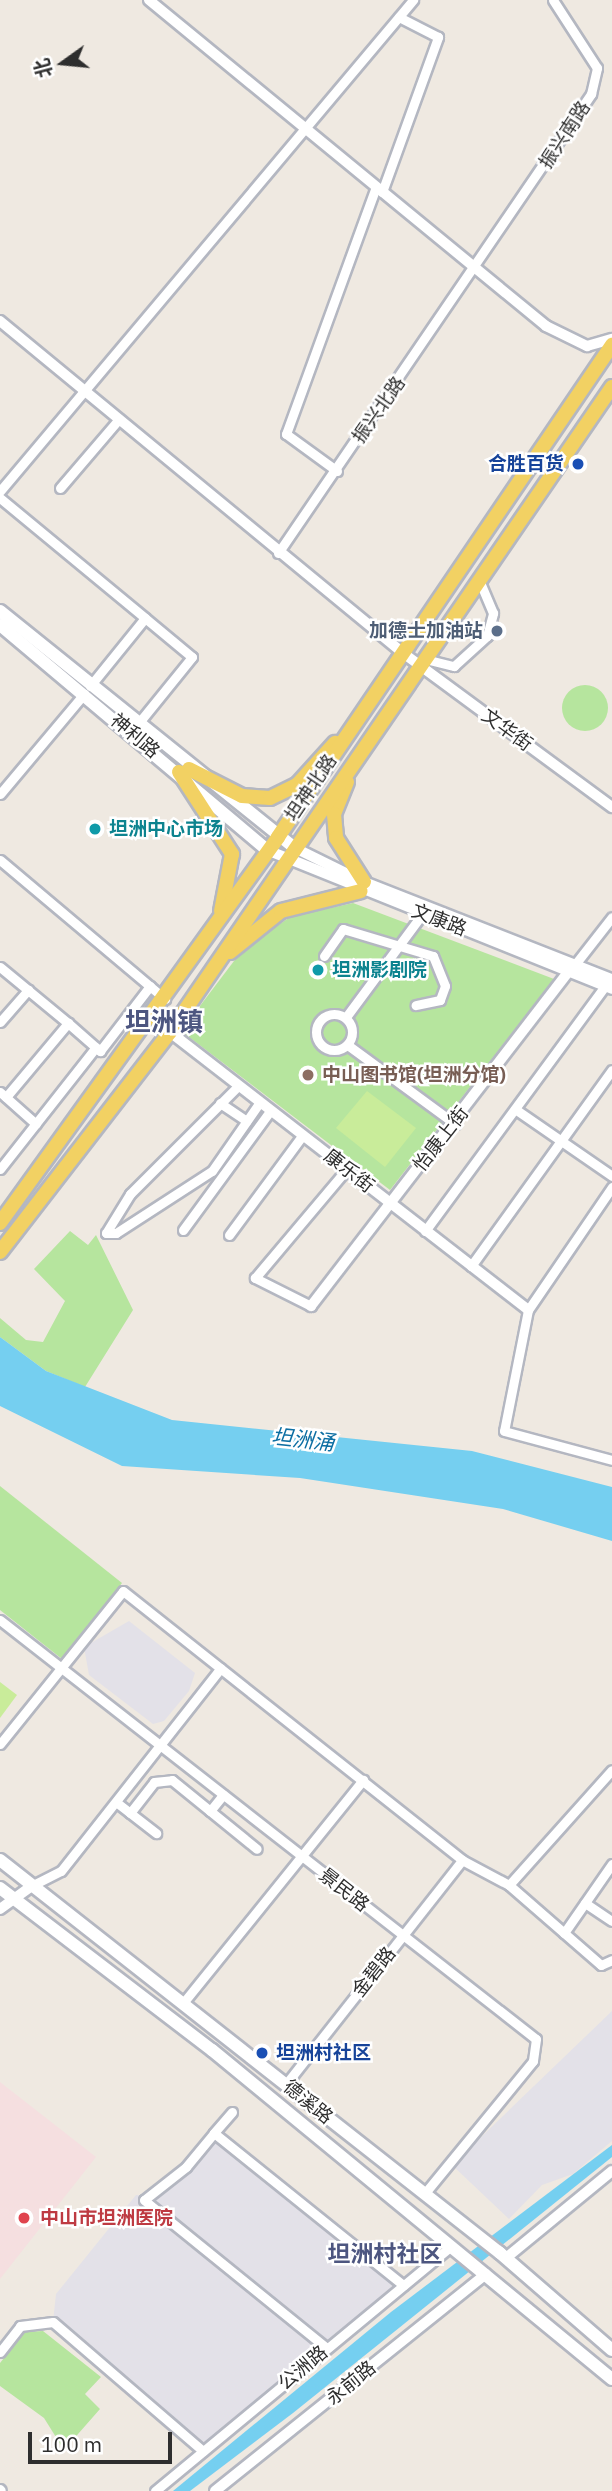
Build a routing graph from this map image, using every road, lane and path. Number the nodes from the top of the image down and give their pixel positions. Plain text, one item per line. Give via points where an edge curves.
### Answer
1 (149, 0) edge
2 (413, 0) edge
3 (553, 0) edge
4 (399, 17) junction
5 (304, 130) junction
6 (379, 189) junction
7 (477, 267) junction
8 (0, 321) edge
9 (612, 339) edge
10 (612, 345) edge
11 (612, 387) edge
12 (85, 391) junction
13 (119, 419) junction
14 (337, 471) junction
15 (60, 488) dead end
16 (0, 491) edge
17 (0, 498) edge
18 (278, 553) junction
19 (479, 580) junction
20 (0, 611) edge
21 (145, 618) junction
22 (0, 625) edge
23 (402, 653) junction
24 (422, 662) junction
25 (87, 690) junction
26 (137, 725) junction
27 (352, 728) junction
28 (358, 756) junction
29 (184, 771) junction
30 (0, 794) edge
31 (612, 807) edge
32 (278, 837) junction
33 (267, 850) junction
34 (291, 854) junction
35 (0, 860) edge
36 (362, 887) junction
37 (423, 913) junction
38 (612, 917) edge
39 (217, 924) junction
40 (401, 943) junction
41 (324, 956) dead end
42 (0, 967) edge
43 (214, 967) junction
44 (573, 968) junction
45 (610, 985) edge
46 (150, 986) junction
47 (28, 990) junction
48 (165, 999) junction
49 (415, 1005) dead end
50 (346, 1017) junction
51 (0, 1022) edge
52 (68, 1023) junction
53 (170, 1032) junction
54 (349, 1046) junction
55 (96, 1047) junction
56 (612, 1070) edge
57 (238, 1086) junction
58 (3, 1094) edge
59 (260, 1102) junction
60 (220, 1103) junction
61 (515, 1109) junction
62 (270, 1111) junction
63 (247, 1121) junction
64 (36, 1124) junction
65 (454, 1124) junction
66 (302, 1136) junction
67 (560, 1142) junction
68 (0, 1169) edge
69 (346, 1170) junction
70 (612, 1176) edge
71 (612, 1187) edge
72 (390, 1204) junction
73 (0, 1223) edge
74 (183, 1230) dead end
75 (425, 1231) junction
76 (229, 1234) dead end
77 (0, 1252) edge
78 (471, 1266) junction
79 (311, 1306) joint
80 (528, 1310) junction
81 (612, 1460) edge
82 (0, 1620) edge
83 (221, 1668) junction
84 (63, 1669) junction
85 (0, 1744) edge
86 (161, 1745) junction
87 (612, 1770) edge
88 (363, 1780) junction
89 (223, 1794) junction
90 (116, 1802) junction
91 (210, 1811) junction
92 (130, 1813) junction
93 (156, 1833) dead end
94 (257, 1849) dead end
95 (304, 1858) junction
96 (0, 1860) edge
97 (462, 1860) junction
98 (612, 1864) edge
99 (33, 1885) junction
100 (509, 1885) junction
101 (5, 1892) edge
102 (584, 1903) junction
103 (0, 1909) edge
104 (612, 1921) edge
105 (564, 1933) junction
106 (402, 1936) junction
107 (612, 1960) edge
108 (183, 2003) junction
109 (286, 2084) junction
110 (232, 2112) dead end
111 (214, 2133) junction
112 (612, 2171) edge
113 (424, 2194) junction
114 (454, 2248) junction
115 (503, 2255) junction
116 (483, 2272) junction
117 (403, 2285) junction
118 (327, 2348) junction
119 (612, 2350) edge
120 (0, 2352) edge
121 (612, 2378) edge
122 (203, 2451) junction
123 (155, 2491) edge
124 (215, 2491) edge

1 - 5 street
2 - 4 street
3 - 7 street, 振兴南路 via 597,68 592,94
4 - 5 street
4 - 6 street via 438,37
5 - 6 street
5 - 12 street
6 - 7 street
6 - 14 street via 286,435
7 - 9 street via 572,340 597,346
7 - 14 street, 振兴北路
8 - 12 street, 文华街
10 - 23 main road, 坦神北路
11 - 19 main road, 坦神北路
12 - 13 street, 文华街
12 - 16 street
13 - 15 street
13 - 18 street, 文华街
14 - 18 street, 振兴北路
17 - 21 street
18 - 23 street, 文华街
19 - 24 main road, 坦神北路
19 - 24 street via 493,613 487,636 472,656 454,666
20 - 25 main road
21 - 25 street
21 - 26 street via 192,657
22 - 25 main road, 神利路
23 - 24 street, 文华街
23 - 27 main road, 坦神北路
24 - 28 main road, 坦神北路
24 - 31 street, 文华街
25 - 26 main road
25 - 29 main road, 神利路
25 - 30 street
26 - 29 main road
27 - 29 main road via 297,785 270,798 242,796
27 - 32 main road, 坦神北路
28 - 34 main road, 坦神北路
28 - 36 main road via 334,814 337,838
29 - 32 main road
29 - 33 main road, 神利路
29 - 39 main road via 232,854
32 - 33 main road, 坦神北路
32 - 34 main road
33 - 34 street
33 - 39 main road, 坦神北路
34 - 36 street
34 - 43 main road, 坦神北路
35 - 46 street
36 - 37 street, 文康路
36 - 43 main road via 281,911
36 - 44 street
37 - 40 street
37 - 44 street, 文康路
38 - 44 street
39 - 48 main road, 坦神北路
40 - 41 street via 342,929
40 - 49 street via 433,957 443,972 440,1000
40 - 50 street
42 - 47 street
43 - 53 main road, 坦神北路
44 - 45 street, 文康路
44 - 65 street, 怡康上街
45 - 61 street
46 - 48 street
46 - 55 street via 100,1051
47 - 51 street
47 - 52 street
48 - 73 main road, 坦神北路
50 - 54 street
50 - 54 street via 322,1017 316,1031 327,1050
52 - 55 street
52 - 58 street
53 - 57 street, 康乐街
53 - 77 main road, 坦神北路
54 - 65 street
55 - 64 street
56 - 67 street
57 - 59 street, 康乐街
57 - 60 street
58 - 64 street
59 - 62 street, 康乐街
59 - 63 street
60 - 63 street
60 - 63 street via 130,1194 106,1233 116,1233 212,1171
61 - 67 street
61 - 75 street
62 - 66 street, 康乐街
62 - 74 street
64 - 68 street
65 - 72 street, 怡康上街
66 - 69 street, 康乐街
66 - 76 street
67 - 70 street
67 - 78 street
69 - 72 street, 康乐街
69 - 79 street via 255,1278
71 - 80 street
72 - 75 street, 康乐街
72 - 79 street, 怡康上街
75 - 78 street, 康乐街
78 - 80 street, 康乐街
80 - 81 street via 504,1431
82 - 84 street, 景民路
83 - 84 street via 123,1591
83 - 86 street
83 - 88 street
84 - 85 street
84 - 86 street, 景民路
86 - 89 street, 景民路
86 - 90 street
87 - 100 street
88 - 95 street
88 - 97 street
89 - 91 street
89 - 95 street, 景民路
90 - 92 street
90 - 99 street via 61,1871
91 - 92 street via 167,1778 153,1782
91 - 94 street
92 - 93 street
95 - 106 street, 景民路
95 - 108 street
96 - 99 main road, 德溪路
97 - 100 street
97 - 106 street, 金碧路
98 - 102 street
99 - 101 street
99 - 108 main road, 德溪路
100 - 105 street
101 - 103 street
101 - 114 main road, 德溪路
102 - 104 street
102 - 105 street
105 - 107 street via 601,1965
106 - 109 street, 金碧路
106 - 113 street, 景民路 via 536,2039 533,2061
108 - 109 main road, 德溪路
109 - 113 main road, 德溪路
110 - 111 street
111 - 117 street
111 - 118 street via 186,2168 144,2200
112 - 115 street
113 - 115 main road, 德溪路
114 - 116 main road, 德溪路
114 - 117 street, 公洲路
115 - 119 main road, 德溪路
116 - 121 main road, 德溪路
116 - 124 street, 永前路
117 - 118 street, 公洲路
118 - 122 street, 公洲路
120 - 122 street via 20,2326 53,2322
122 - 123 street, 公洲路

